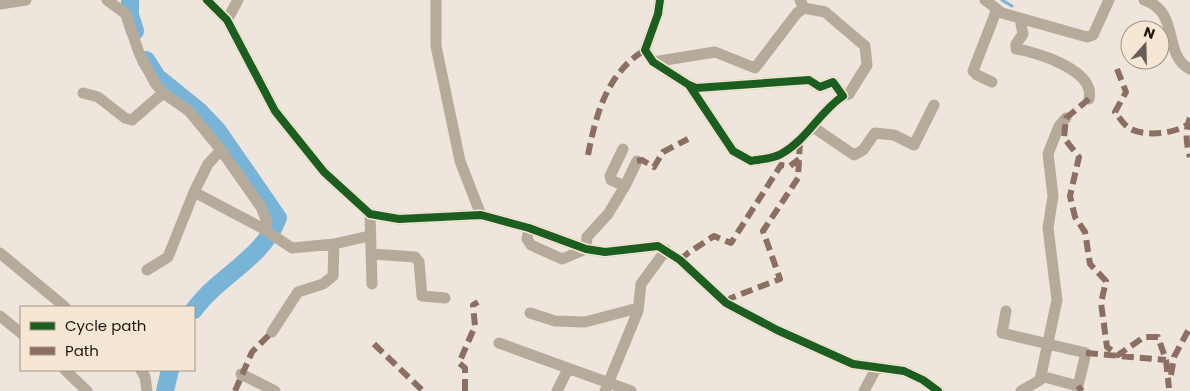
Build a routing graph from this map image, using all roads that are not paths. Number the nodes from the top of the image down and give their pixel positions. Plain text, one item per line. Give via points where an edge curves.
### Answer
1 (26, 0) edge
2 (107, 0) edge
3 (207, 0) edge
4 (238, 0) edge
5 (436, 0) edge
6 (660, 0) edge
7 (986, 0) edge
8 (1110, 0) edge
9 (1144, 0) edge
10 (0, 4) edge
11 (802, 4) edge
12 (997, 9) junction
13 (226, 20) junction
14 (1020, 20) junction
15 (653, 62) junction
16 (1190, 69) edge
17 (992, 82) dead end
18 (689, 85) junction
19 (83, 93) dead end
20 (163, 93) junction
21 (843, 96) junction
22 (1089, 99) dead end
23 (934, 105) dead end
24 (1066, 118) dead end
25 (813, 127) junction
26 (221, 150) junction
27 (623, 150) dead end
28 (637, 161) dead end
29 (625, 186) junction
30 (194, 192) junction
31 (370, 214) junction
32 (481, 215) junction
33 (262, 228) junction
34 (528, 228) junction
35 (369, 236) junction
36 (334, 244) junction
37 (586, 249) junction
38 (666, 250) junction
39 (0, 253) edge
40 (372, 254) junction
41 (147, 270) dead end
42 (372, 284) dead end
43 (445, 298) dead end
44 (65, 306) edge
45 (638, 308) junction
46 (1006, 311) dead end
47 (530, 313) dead end
48 (0, 316) edge
49 (272, 332) dead end
50 (20, 333) edge
51 (499, 343) dead end
52 (1048, 344) junction
53 (877, 367) junction
54 (568, 369) junction
55 (66, 371) edge
56 (142, 371) edge
57 (242, 374) dead end
58 (1041, 376) junction
59 (608, 387) edge
60 (87, 391) edge
61 (147, 391) edge
62 (276, 391) edge
63 (557, 391) edge
64 (631, 391) edge
65 (864, 391) edge
66 (938, 391) edge
67 (1021, 391) edge

1 - 10 street
2 - 20 street via 126,14 138,53
3 - 13 street
4 - 13 street
5 - 32 street via 436,46 460,161
6 - 15 street via 645,50
7 - 12 street
8 - 14 street via 1093,36
9 - 16 street via 1157,4 1164,13 1176,51
11 - 15 street via 755,68 715,52
11 - 21 street via 825,12 866,46 867,65 850,94
12 - 14 street
12 - 17 street via 973,71
13 - 31 street via 275,111 324,172
14 - 22 street via 1022,34 1016,49 1032,51 1075,70 1086,83
15 - 18 street
18 - 21 street via 696,88 809,80 820,87 833,82
18 - 25 street via 733,151 751,161 781,155
19 - 20 street via 98,97 132,120
20 - 26 street via 189,111
21 - 25 street via 822,113
23 - 25 street via 914,145 894,135 875,133 863,150 854,155
24 - 52 street via 1059,126 1048,154 1053,196 1048,228 1057,300
26 - 30 street via 208,164
26 - 33 street via 261,207 267,222
27 - 29 street via 610,176 611,180
28 - 29 street
29 - 37 street via 608,214 588,237
30 - 33 street
30 - 41 street via 168,257
31 - 32 street via 399,219
31 - 35 street
32 - 34 street
33 - 36 street via 292,248
34 - 37 street
34 - 37 street via 527,239 532,245 562,259
35 - 36 street
35 - 40 street
36 - 49 street via 333,276 323,284 298,292
37 - 38 street via 605,252 658,246
38 - 45 street via 641,284
38 - 53 street via 726,302 838,358
39 - 44 street
40 - 42 street
40 - 43 street via 415,257 419,262 422,296
45 - 47 street via 585,322 555,321
45 - 59 street
46 - 52 street via 1002,333
48 - 50 street
51 - 54 street
52 - 58 street
52 - 58 street via 1086,353 1078,386
53 - 65 street
53 - 66 street via 912,374
54 - 59 street
54 - 63 street
55 - 60 street
56 - 61 street
57 - 62 street
58 - 67 street via 1040,380
59 - 64 street

